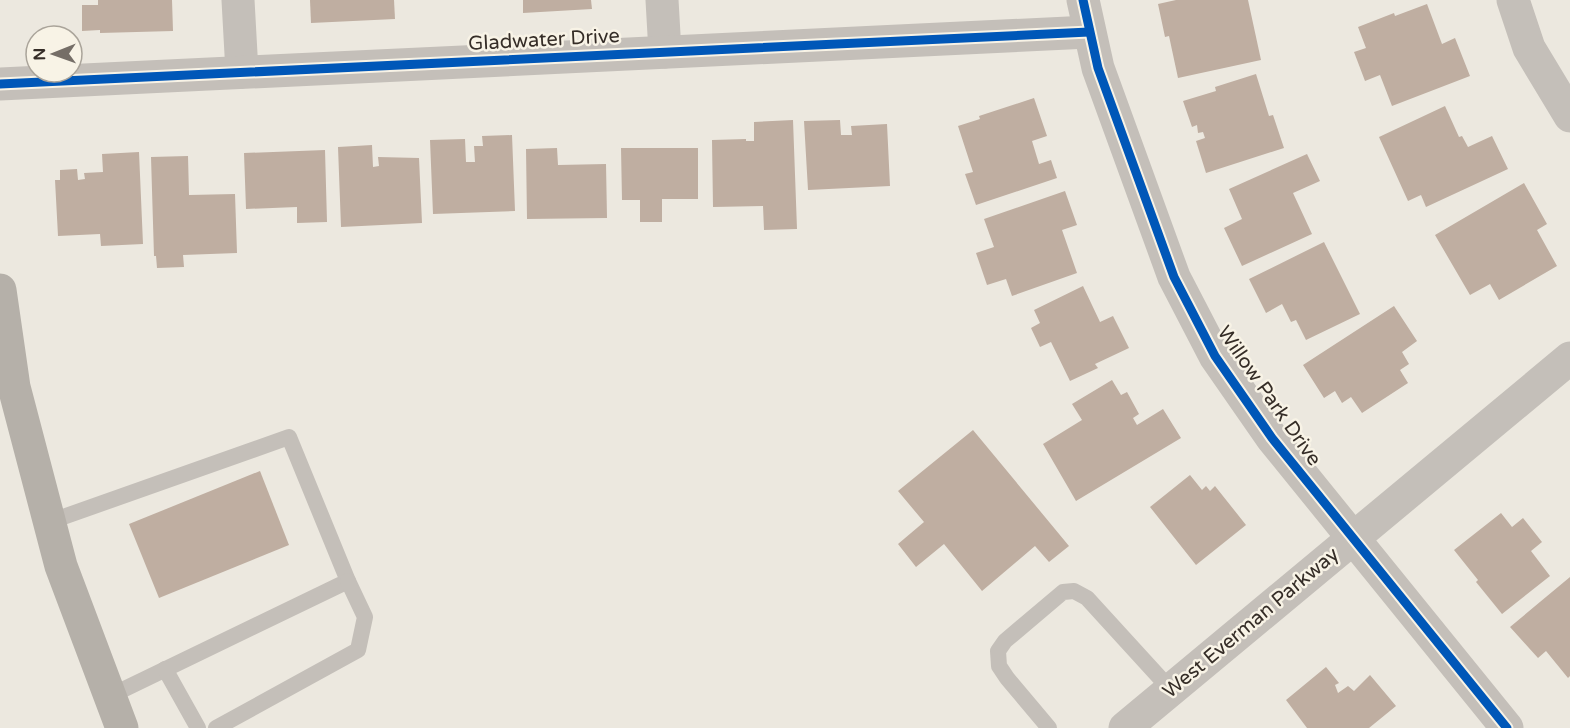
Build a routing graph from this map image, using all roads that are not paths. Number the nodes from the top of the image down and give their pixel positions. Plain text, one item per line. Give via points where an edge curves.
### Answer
1 (238, 0) edge
2 (662, 0) edge
3 (1083, 0) edge
4 (1513, 0) edge
5 (1089, 32) junction
6 (665, 52) junction
7 (242, 72) junction
8 (0, 84) edge
9 (1570, 116) edge
10 (0, 290) edge
11 (5, 358) edge
12 (1570, 358) edge
13 (49, 522) junction
14 (1353, 538) junction
15 (348, 581) junction
16 (165, 669) junction
17 (1171, 690) junction
18 (110, 696) junction
19 (122, 728) edge
20 (198, 728) edge
21 (216, 728) edge
22 (1049, 728) edge
23 (1125, 728) edge
24 (1507, 728) edge

1 - 7 street
2 - 6 street
3 - 5 street, Willow Park Drive
4 - 9 street via 1529,48
5 - 6 street, Gladwater Drive
5 - 14 street, Willow Park Drive via 1098,68 1174,277 1204,337 1272,438
6 - 7 street, Gladwater Drive
7 - 8 street, Gladwater Drive
10 - 11 main road
11 - 13 main road
12 - 14 street, West Everman Parkway
13 - 15 lane via 289,437
13 - 18 main road
14 - 17 street, West Everman Parkway
14 - 24 street, Willow Park Drive
15 - 16 lane
15 - 21 lane via 365,617 358,650
16 - 18 lane
16 - 20 lane
17 - 22 lane via 1087,598 1074,591 1063,592 998,651 999,666
17 - 23 street, West Everman Parkway
18 - 19 main road

